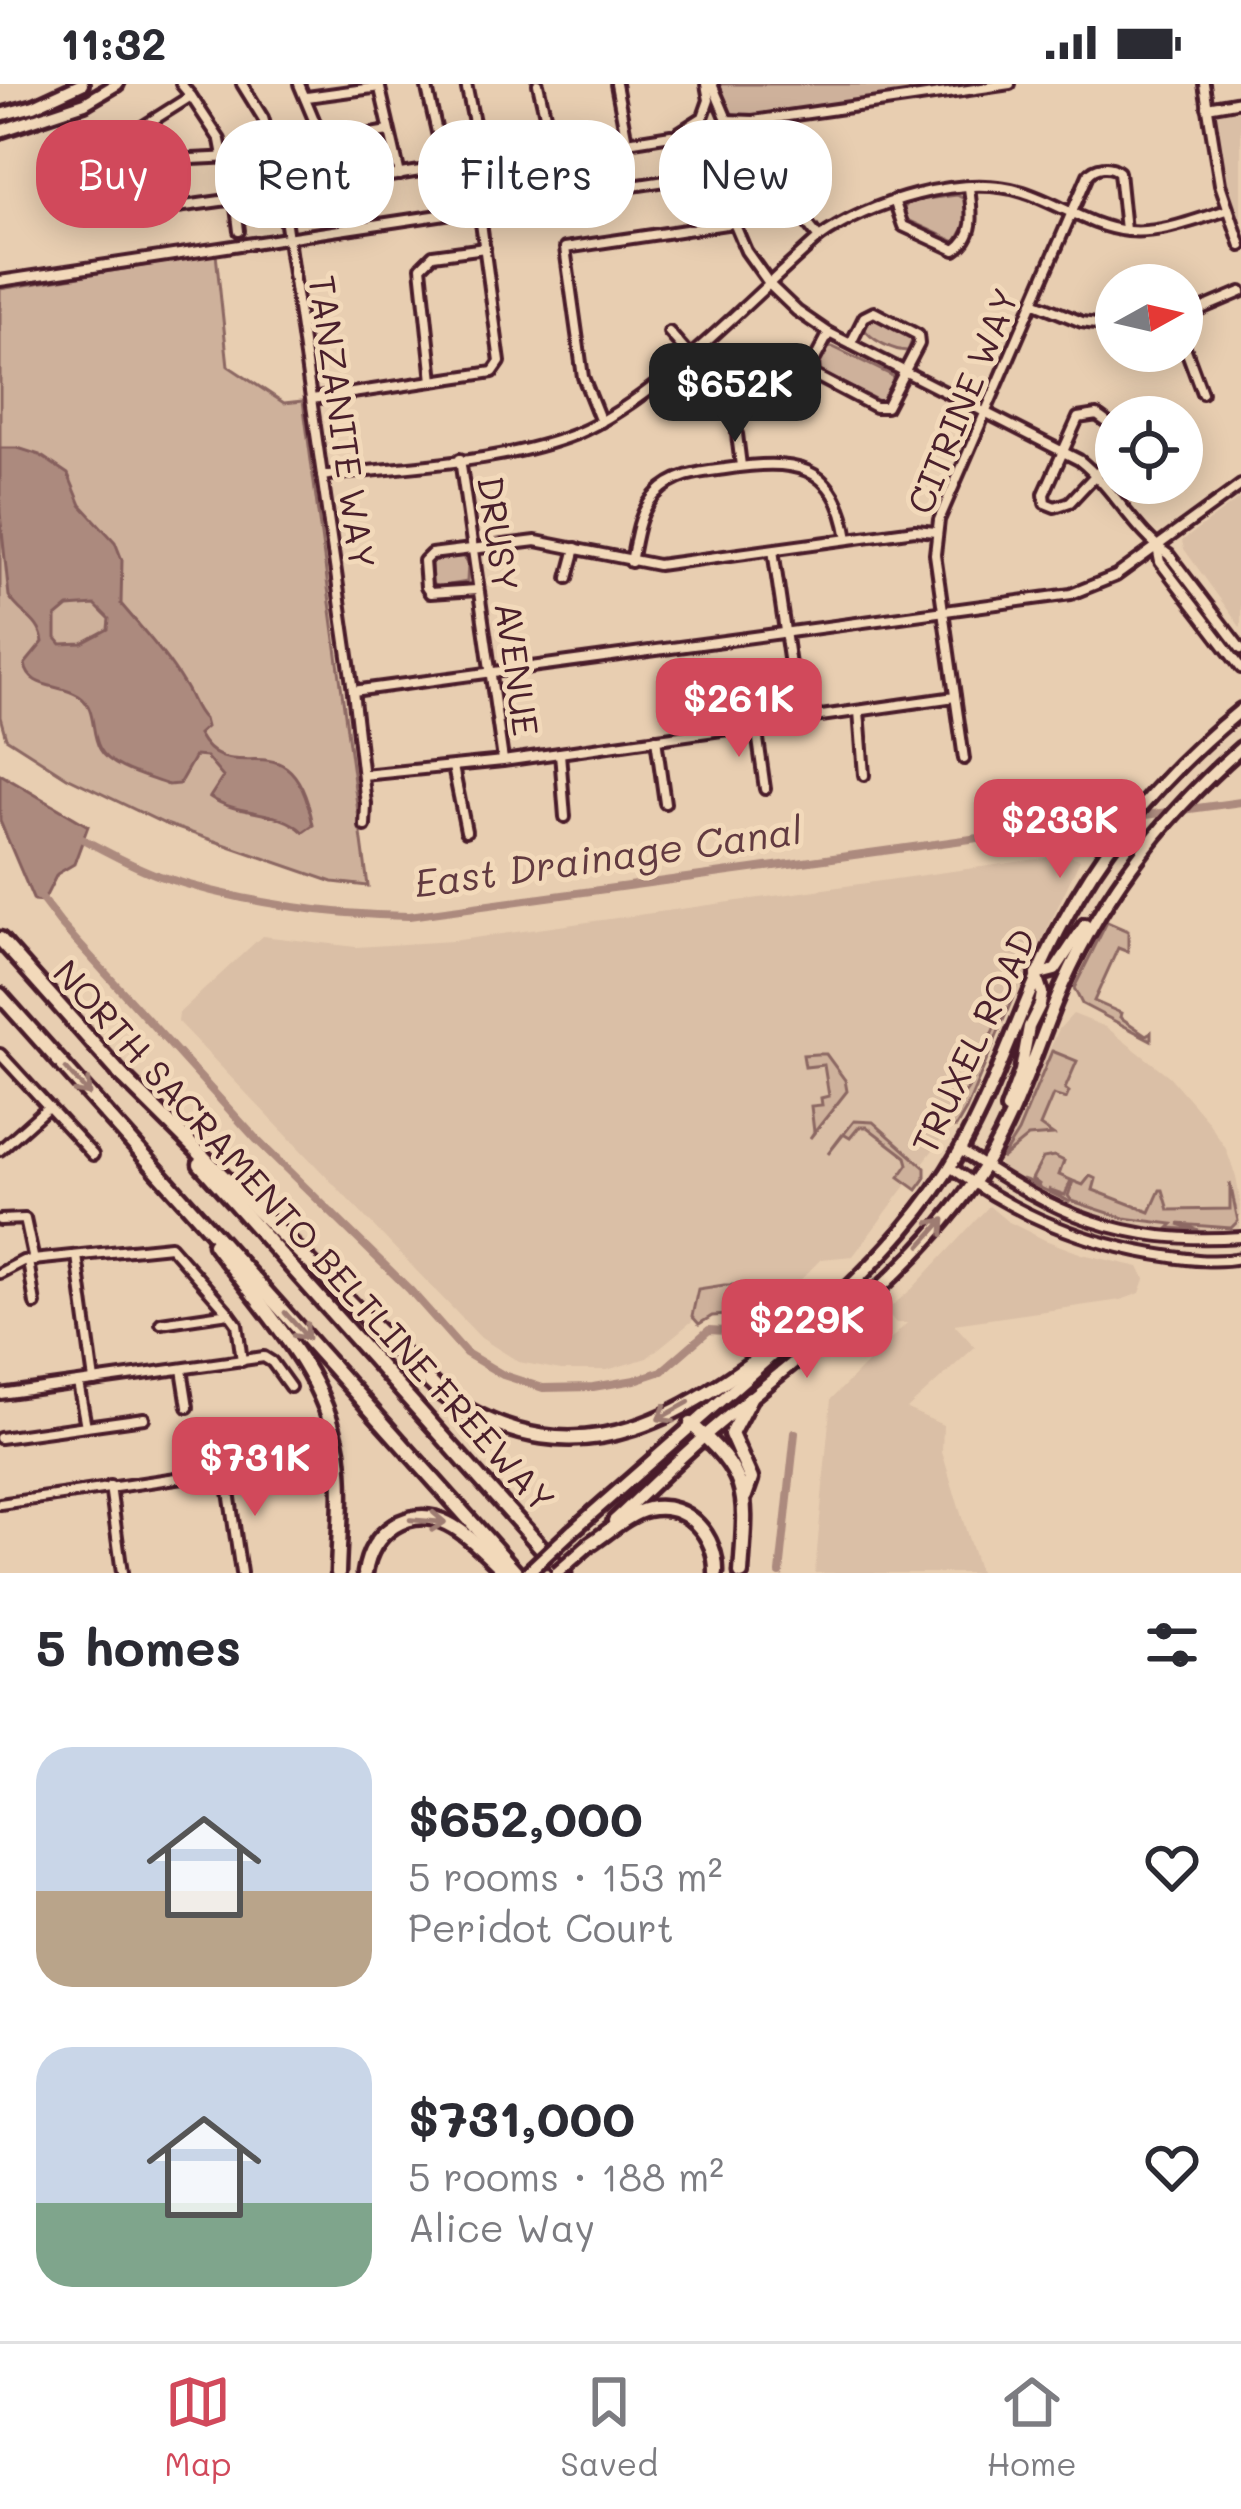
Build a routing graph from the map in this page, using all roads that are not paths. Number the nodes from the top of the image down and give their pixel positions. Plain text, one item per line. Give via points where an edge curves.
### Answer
1 (82, 84) edge
2 (117, 84) edge
3 (181, 84) edge
4 (242, 84) edge
5 (299, 84) edge
6 (426, 84) edge
7 (466, 84) edge
8 (538, 84) edge
9 (616, 84) edge
10 (709, 84) edge
11 (1010, 84) edge
12 (1204, 84) edge
13 (380, 86) edge
14 (965, 87) edge
15 (191, 96) junction
16 (307, 97) junction
17 (1241, 101) edge
18 (1207, 107) junction
19 (0, 115) edge
20 (725, 118) junction
21 (701, 119) joint
22 (156, 120) edge
23 (264, 120) edge
24 (315, 120) edge
25 (387, 120) edge
26 (474, 120) edge
27 (546, 120) edge
28 (623, 120) edge
29 (739, 120) edge
30 (765, 120) edge
31 (0, 130) edge
32 (215, 132) edge
33 (394, 151) edge
34 (400, 175) junction
35 (394, 176) edge
36 (969, 188) junction
37 (894, 200) junction
38 (1227, 210) junction
39 (1072, 213) junction
40 (418, 217) edge
41 (239, 228) edge
42 (287, 228) edge
43 (482, 228) edge
44 (699, 228) edge
45 (736, 228) edge
46 (811, 228) edge
47 (1125, 230) junction
48 (239, 231) dead end
49 (289, 237) junction
50 (819, 238) junction
51 (1241, 245) edge
52 (485, 248) junction
53 (0, 280) edge
54 (768, 282) junction
55 (1241, 292) edge
56 (1033, 302) junction
57 (1203, 308) edge
58 (1095, 324) edge
59 (669, 332) dead end
60 (830, 333) junction
61 (851, 343) junction
62 (688, 354) junction
63 (906, 371) junction
64 (1194, 372) edge
65 (433, 381) junction
66 (1202, 393) dead end
67 (311, 399) junction
68 (986, 410) junction
69 (1095, 417) edge
70 (601, 422) junction
71 (737, 434) dead end
72 (1063, 450) junction
73 (460, 459) junction
74 (741, 466) junction
75 (1095, 473) edge
76 (1095, 475) edge
77 (322, 476) junction
78 (1241, 485) edge
79 (1121, 504) edge
80 (937, 532) junction
81 (848, 539) junction
82 (1156, 546) junction
83 (576, 548) junction
84 (472, 549) junction
85 (773, 550) junction
86 (631, 562) junction
87 (568, 578) dead end
88 (477, 590) junction
89 (944, 612) junction
90 (785, 634) junction
91 (1241, 650) edge
92 (1241, 668) edge
93 (491, 675) junction
94 (353, 692) junction
95 (955, 698) junction
96 (1241, 710) edge
97 (859, 711) junction
98 (798, 719) junction
99 (756, 725) junction
100 (656, 739) junction
101 (1241, 748) edge
102 (560, 753) junction
103 (964, 759) dead end
104 (503, 761) junction
105 (453, 766) junction
106 (363, 775) junction
107 (865, 775) dead end
108 (765, 789) dead end
109 (665, 803) dead end
110 (566, 817) dead end
111 (365, 826) dead end
112 (466, 831) dead end
113 (1126, 873) junction
114 (0, 939) edge
115 (1036, 975) junction
116 (0, 995) edge
117 (0, 1054) edge
118 (119, 1073) junction
119 (48, 1107) junction
120 (995, 1147) junction
121 (0, 1150) edge
122 (960, 1150) junction
123 (93, 1155) dead end
124 (984, 1166) junction
125 (950, 1167) junction
126 (163, 1176) junction
127 (973, 1183) junction
128 (0, 1220) edge
129 (1241, 1237) edge
130 (77, 1256) junction
131 (1241, 1258) edge
132 (31, 1261) junction
133 (0, 1273) edge
134 (838, 1298) junction
135 (35, 1304) dead end
136 (230, 1313) junction
137 (160, 1323) dead end
138 (242, 1360) junction
139 (182, 1370) junction
140 (94, 1382) junction
141 (79, 1383) junction
142 (290, 1388) dead end
143 (0, 1394) edge
144 (750, 1398) junction
145 (188, 1407) dead end
146 (144, 1418) dead end
147 (691, 1424) junction
148 (86, 1426) junction
149 (705, 1436) junction
150 (0, 1438) edge
151 (277, 1469) dead end
152 (226, 1471) junction
153 (110, 1486) junction
154 (744, 1497) junction
155 (0, 1504) edge
156 (590, 1544) junction
157 (561, 1570) edge
158 (122, 1573) edge
159 (241, 1573) edge
160 (338, 1573) edge
161 (365, 1573) edge
162 (507, 1573) edge
163 (517, 1573) edge
164 (527, 1573) edge
165 (716, 1573) edge
166 (741, 1573) edge

1 - 19 main road
2 - 31 main road
3 - 15 street
4 - 23 street, TANZANITE WAY
5 - 16 street
6 - 34 street via 442,161
7 - 26 street
8 - 27 street
9 - 28 street
10 - 20 street
10 - 21 street
11 - 14 street
12 - 18 street
13 - 16 street
13 - 25 street
14 - 30 street
15 - 22 street
15 - 32 street
16 - 24 street
17 - 18 street
18 - 38 street
20 - 21 street
20 - 29 street
33 - 34 street
34 - 35 street
36 - 37 street
36 - 37 street via 973,221 955,250 903,226
36 - 39 street via 1023,192
37 - 50 street
38 - 47 street via 1158,230
38 - 51 street
39 - 47 street
39 - 47 street, CITRINE WAY via 1092,170 1112,167 1120,175
39 - 56 street, CITRINE WAY
40 - 49 street
41 - 48 street
42 - 49 street, TANZANITE WAY
43 - 52 street
44 - 70 street via 565,248 583,377
45 - 54 street
46 - 50 street
49 - 53 street
49 - 67 street, TANZANITE WAY
50 - 54 street
52 - 65 street via 434,255 421,266
52 - 65 street via 500,362 494,372
54 - 60 street
54 - 62 street
55 - 57 street
56 - 58 street
56 - 68 street, CITRINE WAY
59 - 62 street
60 - 61 street
60 - 63 street via 812,368 836,388 884,408
61 - 63 street
61 - 63 street via 874,312 914,330 919,344
62 - 70 street
63 - 68 street
64 - 66 street
65 - 67 street
67 - 77 street, TANZANITE WAY
68 - 72 street
68 - 80 street, CITRINE WAY
69 - 72 street via 1076,421
70 - 73 street via 542,444
71 - 74 street
72 - 75 street
72 - 76 street via 1044,494 1048,506 1070,502
73 - 77 street
73 - 84 street, DRUSY AVENUE
74 - 81 street via 779,462 812,473 837,498
74 - 86 street via 693,473 662,489 642,515
77 - 94 street, TANZANITE WAY
78 - 82 street
79 - 82 street
80 - 81 street
80 - 89 street, CITRINE WAY
81 - 85 street
82 - 89 street via 1080,592
82 - 91 street
82 - 92 street
83 - 84 street via 536,541
83 - 86 street
83 - 87 street
84 - 88 street, DRUSY AVENUE
84 - 88 street via 431,554 423,566 435,595
85 - 86 street
85 - 90 street
88 - 93 street, DRUSY AVENUE
89 - 90 street
89 - 95 street, CITRINE WAY
90 - 93 street
90 - 98 street
93 - 94 street
93 - 104 street, DRUSY AVENUE
94 - 106 street, TANZANITE WAY
95 - 97 street
95 - 103 street, CITRINE WAY
96 - 115 main road, TRUXEL ROAD via 1154,793 1099,865
97 - 98 street
97 - 107 street
98 - 99 street
99 - 100 street
99 - 108 street
100 - 102 street
100 - 109 street
101 - 113 main road, TRUXEL ROAD via 1196,788
102 - 104 street
102 - 110 street
104 - 105 street
105 - 106 street
105 - 112 street
106 - 111 street, TANZANITE WAY
113 - 115 main road via 1063,962
113 - 120 main road, TRUXEL ROAD via 1082,946
114 - 118 highway, NORTH SACRAMENTO BELTLINE FREEWAY
115 - 120 main road via 1040,1004
115 - 122 main road, TRUXEL ROAD
116 -> 126 highway, NORTH SACRAMENTO BELTLINE FREEWAY
117 - 119 street
134 -> 118 highway via 731,1376 631,1431 563,1439 512,1430 442,1394
118 - 157 highway, NORTH SACRAMENTO BELTLINE FREEWAY
119 - 121 street
119 - 123 street
120 - 124 main road, TRUXEL ROAD
122 - 124 street
122 - 125 main road, TRUXEL ROAD
124 - 127 main road, TRUXEL ROAD
124 - 129 street via 1075,1217 1144,1234
125 - 127 street
125 - 134 main road, TRUXEL ROAD via 901,1234
126 - 160 highway via 315,1382 338,1450
126 -> 163 highway, NORTH SACRAMENTO BELTLINE FREEWAY
127 - 131 street via 1053,1228 1103,1245 1193,1260
144 -> 127 main road, TRUXEL ROAD via 891,1279
128 - 132 street via 25,1219
130 - 132 street
130 - 136 street via 170,1246
130 - 140 street
132 - 133 street
132 - 135 street
134 - 147 main road, TRUXEL ROAD
136 - 137 street
136 - 138 street
138 - 139 street
138 - 142 street via 266,1358
139 - 140 street
139 - 145 street
140 - 141 street
141 - 143 street
141 - 148 street
144 - 149 main road, TRUXEL ROAD
144 - 154 highway via 731,1434 751,1479
146 - 148 street
147 - 149 highway
147 - 164 main road, TRUXEL ROAD, bridge
148 - 150 street
149 - 154 highway via 727,1456
149 - 156 main road, TRUXEL ROAD
151 - 152 street
152 - 153 street
152 - 159 street
153 - 155 street
153 - 158 street
154 - 166 highway
156 - 157 main road, TRUXEL ROAD, bridge
156 - 165 highway via 643,1510 670,1510 709,1537
161 -> 162 highway via 380,1537 422,1517 455,1526

